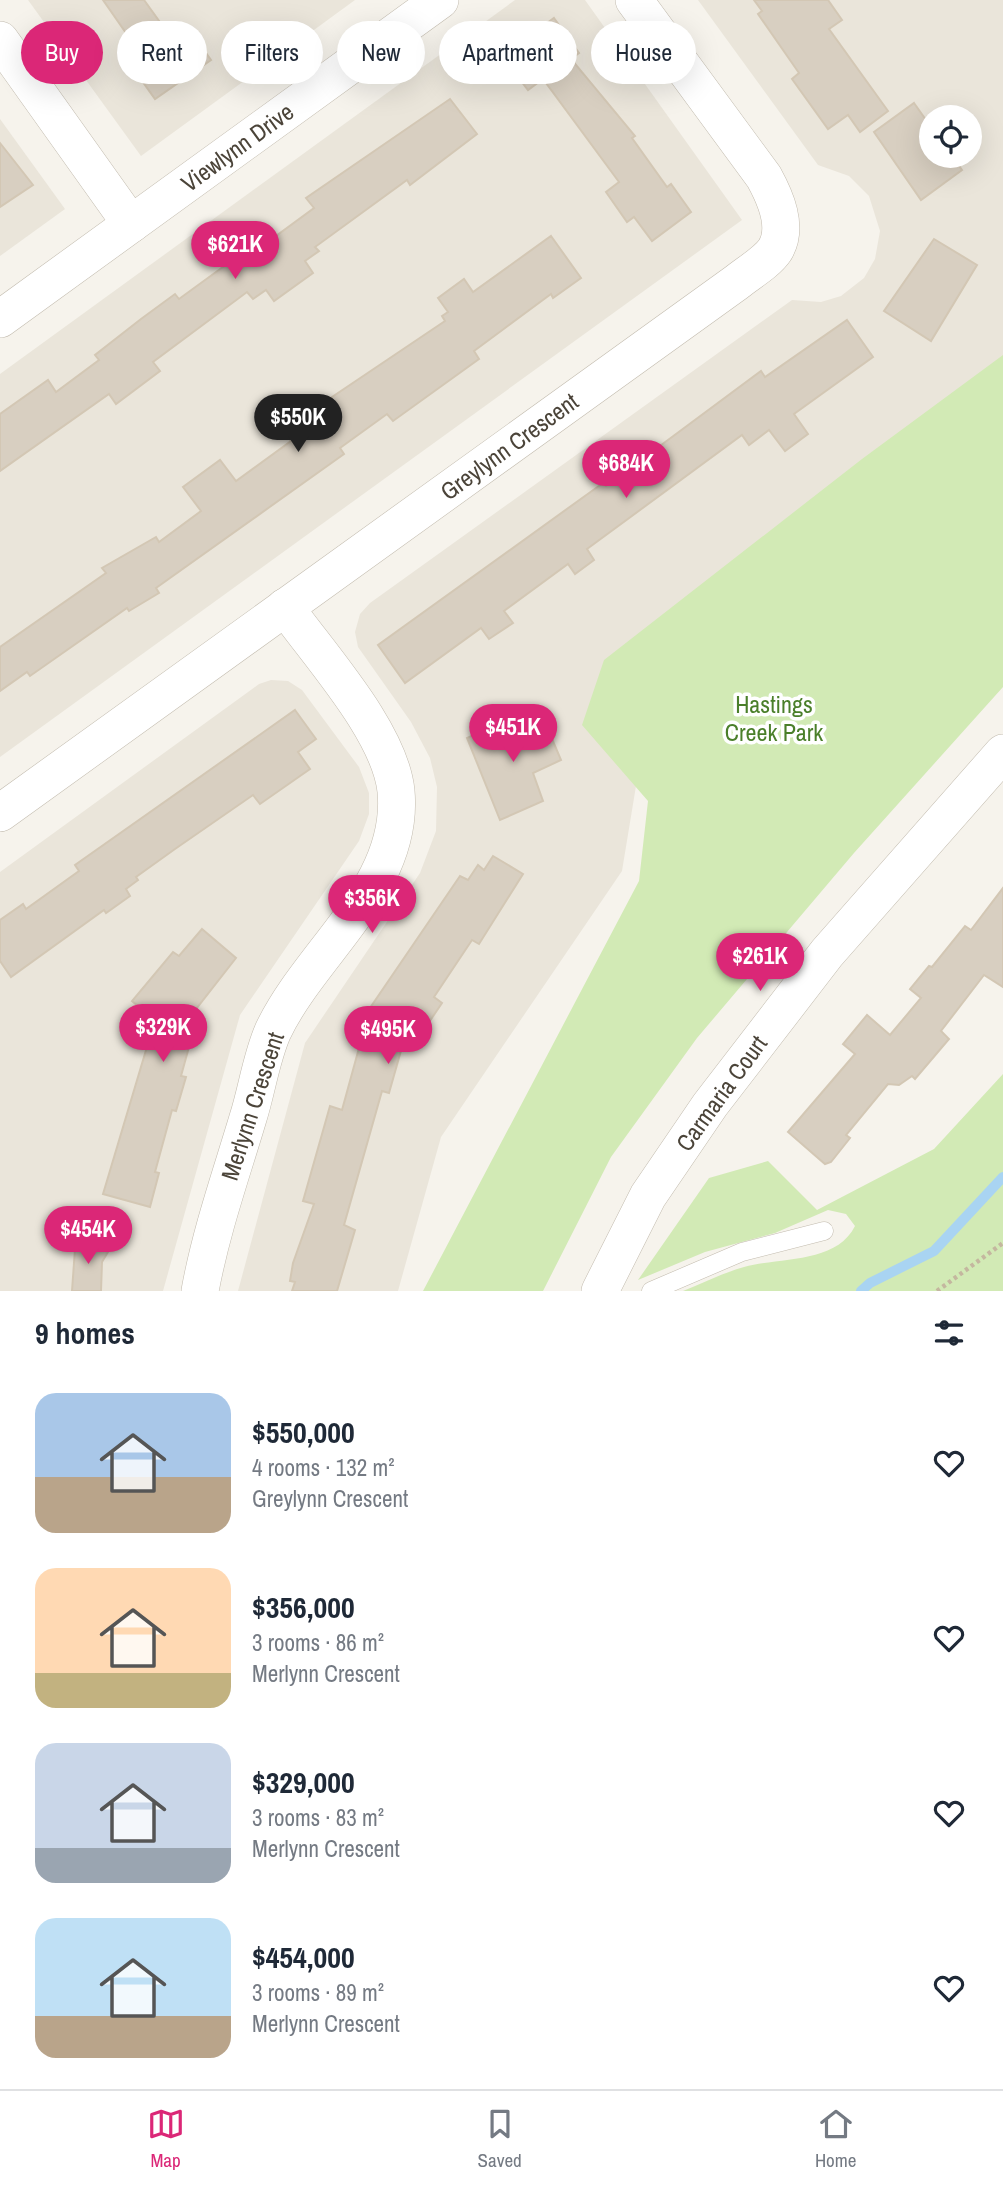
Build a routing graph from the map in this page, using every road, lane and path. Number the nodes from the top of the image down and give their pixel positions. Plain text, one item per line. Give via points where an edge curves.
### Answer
1 (440, 0) edge
2 (634, 0) edge
3 (0, 40) edge
4 (131, 224) junction
5 (0, 319) edge
6 (285, 607) junction
7 (1003, 753) edge
8 (0, 813) edge
9 (824, 1231) dead end
10 (1003, 1243) edge
11 (200, 1291) edge
12 (600, 1291) edge
13 (652, 1291) edge
14 (937, 1291) edge

1 - 4 street, Viewlynn Drive
2 - 6 street, Greylynn Crescent via 764,177 778,202 775,250
3 - 4 street
4 - 5 street, Viewlynn Drive
6 - 8 street, Greylynn Crescent
6 - 11 street, Merlynn Crescent via 388,756 396,790 396,825 388,858 371,887 273,1033 208,1245
7 - 12 street, Carmaria Court via 827,953 710,1105 648,1196
9 - 13 lane via 742,1252
10 - 14 path

